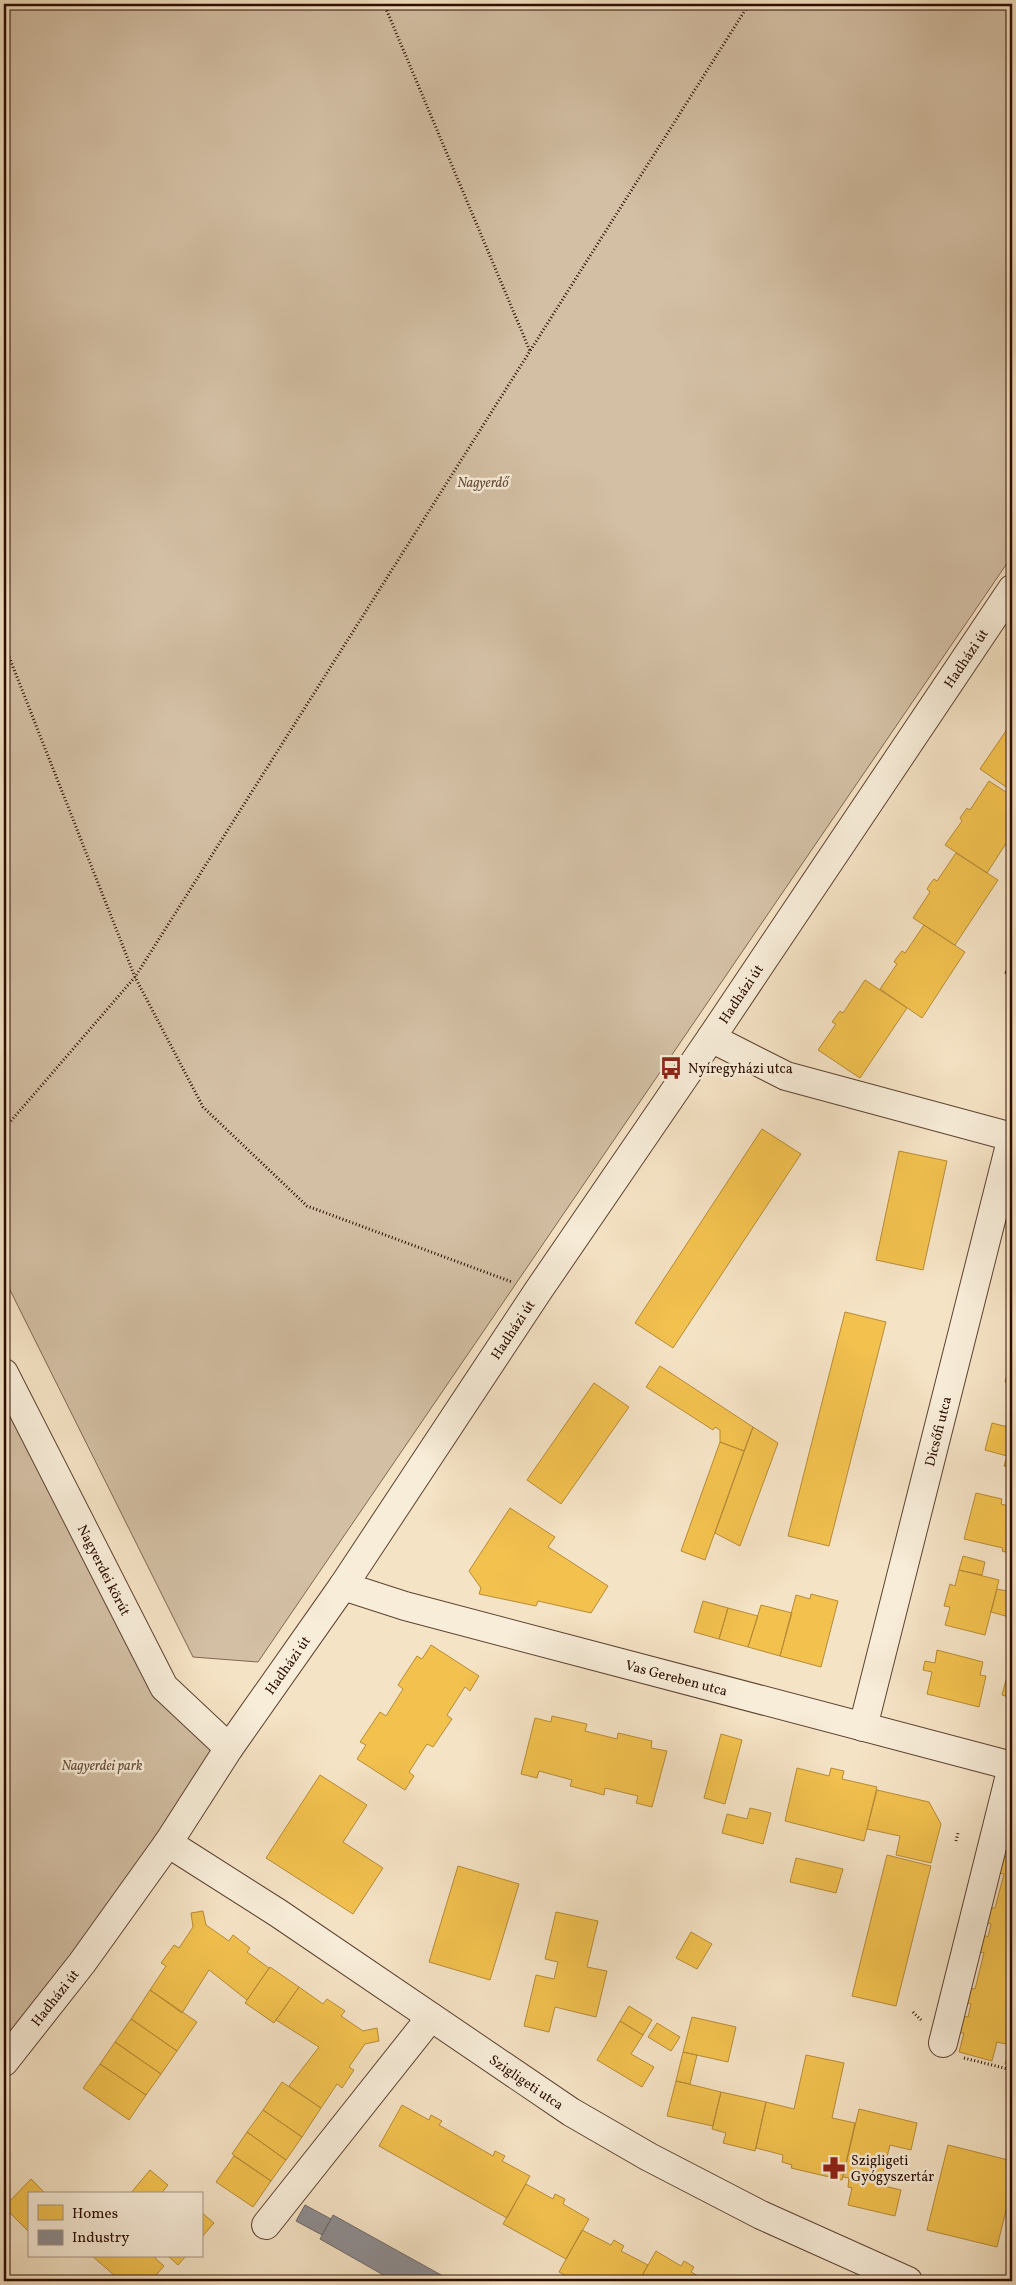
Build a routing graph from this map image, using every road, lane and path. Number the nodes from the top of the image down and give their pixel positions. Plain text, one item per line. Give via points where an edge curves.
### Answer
1 (384, 4) edge
2 (748, 4) edge
3 (530, 351) junction
4 (1012, 589) edge
5 (4, 644) edge
6 (1005, 972) dead end
7 (1012, 975) edge
8 (135, 977) junction
9 (711, 1038) junction
10 (4, 1129) edge
11 (1012, 1137) edge
12 (538, 1291) junction
13 (4, 1373) edge
14 (343, 1586) junction
15 (863, 1727) junction
16 (229, 1748) junction
17 (1012, 1766) edge
18 (958, 1833) dead end
19 (956, 1841) dead end
20 (168, 1843) junction
21 (431, 2017) junction
22 (943, 2043) joint
23 (4, 2062) edge
24 (1012, 2070) edge
25 (266, 2225) dead end
26 (908, 2281) edge

1 - 3 path
2 - 3 path
3 - 8 path
4 - 9 street, Hadházi út
5 - 8 path
6 - 7 path
8 - 10 path
8 - 12 path via 203,1107 307,1206
9 - 11 street via 786,1076
9 - 12 street, Hadházi út
11 - 15 street, Dicsőfi utca
12 - 14 street, Hadházi út
13 - 16 street, Nagyerdei körút via 164,1687
14 - 15 street, Vas Gereben utca via 404,1606
14 - 16 street, Hadházi út
15 - 17 street, Vas Gereben utca
16 - 20 street, Hadházi út
17 - 22 street
18 - 19 path
20 - 21 street, Szigligeti utca
20 - 23 street, Hadházi út via 82,1963
21 - 25 street
21 - 26 street, Szigligeti utca via 571,2112 649,2157 761,2215
22 - 24 path via 958,2057

